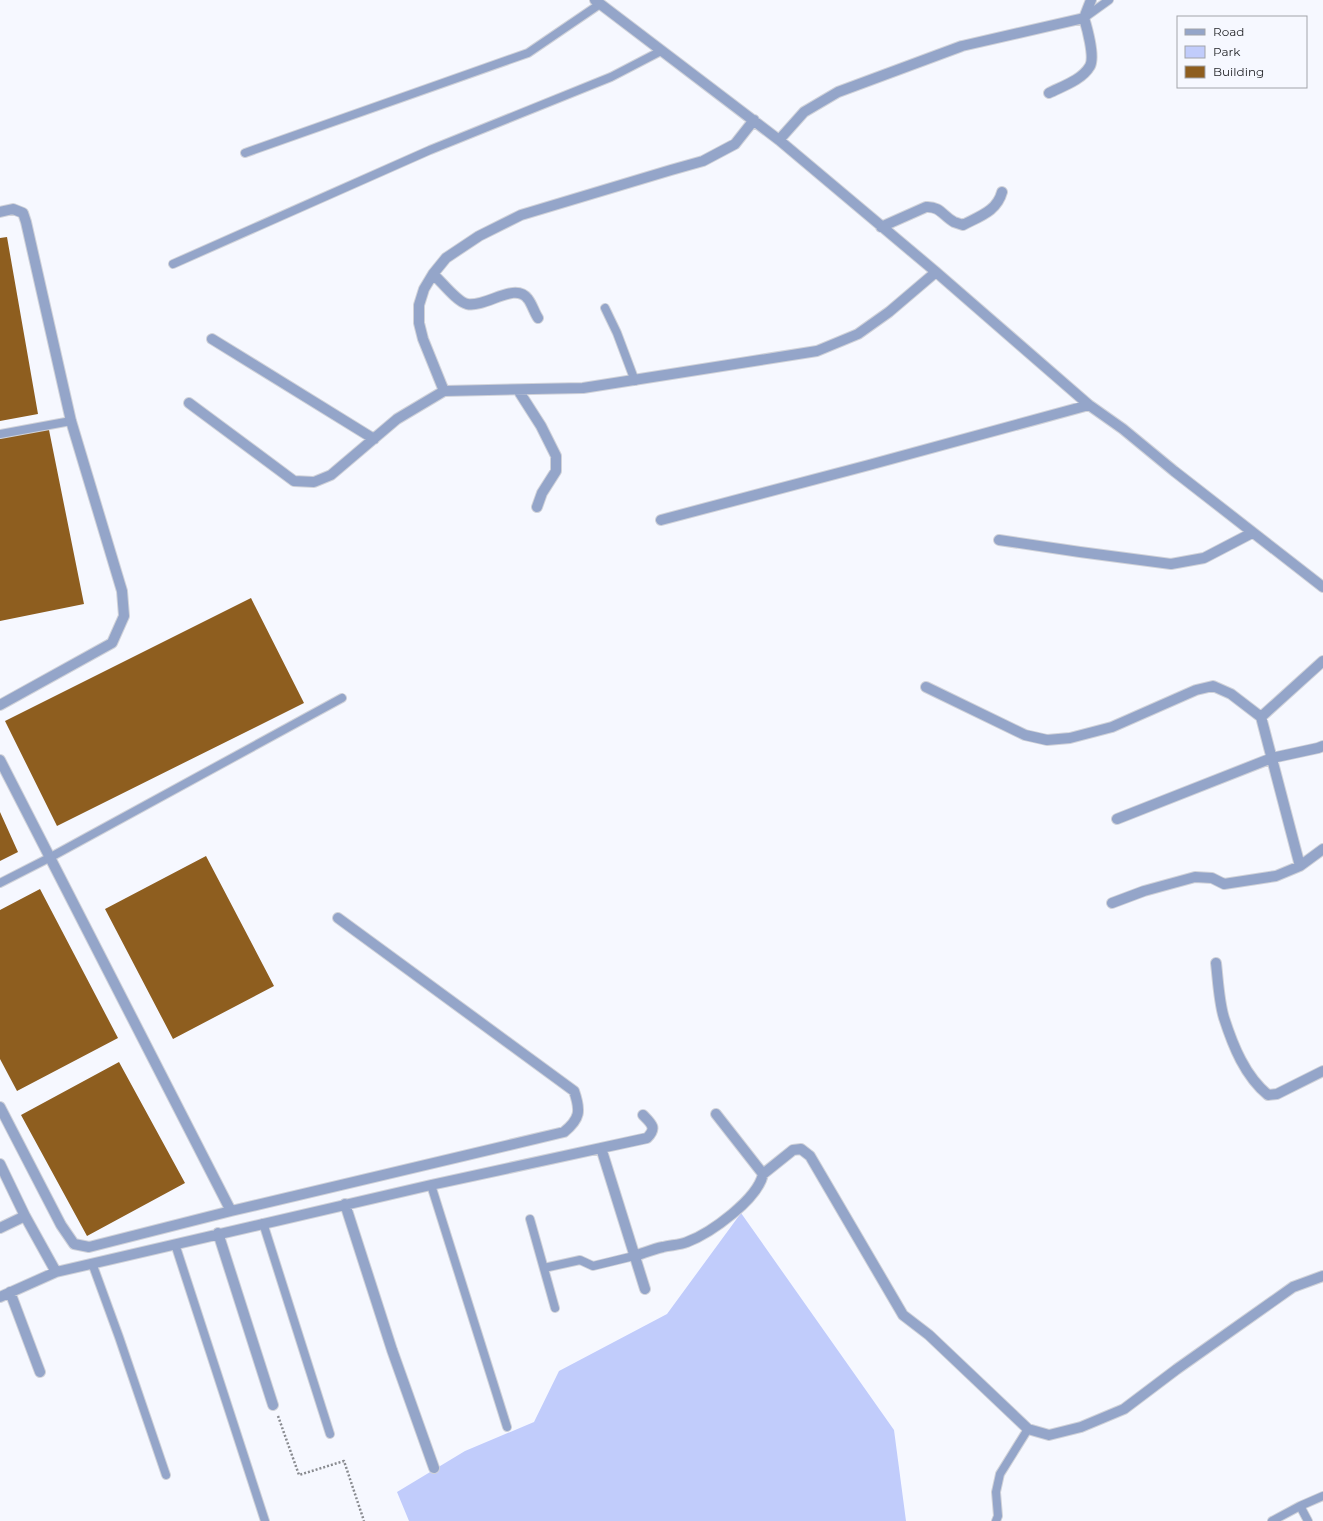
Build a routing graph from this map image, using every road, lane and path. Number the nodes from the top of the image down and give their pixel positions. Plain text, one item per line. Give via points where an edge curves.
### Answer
1 (1091, 0) edge
2 (1109, 0) edge
3 (597, 2) edge
4 (1084, 18) junction
5 (661, 51) junction
6 (1049, 93) dead end
7 (754, 120) junction
8 (779, 140) junction
9 (245, 153) dead end
10 (1002, 192) dead end
11 (0, 212) edge
12 (881, 227) junction
13 (173, 264) dead end
14 (936, 272) junction
15 (433, 274) junction
16 (605, 308) dead end
17 (538, 318) dead end
18 (212, 339) dead end
19 (635, 381) junction
20 (518, 390) junction
21 (444, 392) junction
22 (189, 404) dead end
23 (1089, 405) junction
24 (71, 421) junction
25 (0, 434) edge
26 (374, 439) junction
27 (537, 507) dead end
28 (661, 520) dead end
29 (1252, 533) junction
30 (999, 540) dead end
31 (1323, 587) edge
32 (1323, 662) edge
33 (926, 687) dead end
34 (342, 698) dead end
35 (0, 704) edge
36 (1261, 717) junction
37 (1323, 746) edge
38 (1272, 758) junction
39 (0, 760) edge
40 (1117, 819) dead end
41 (1323, 849) edge
42 (49, 858) junction
43 (1300, 866) junction
44 (0, 883) edge
45 (1112, 903) dead end
46 (338, 918) dead end
47 (1216, 963) dead end
48 (1323, 1071) edge
49 (0, 1107) edge
50 (716, 1114) dead end
51 (642, 1115) dead end
52 (601, 1148) junction
53 (0, 1164) edge
54 (763, 1174) junction
55 (430, 1185) junction
56 (345, 1204) junction
57 (230, 1211) junction
58 (25, 1216) junction
59 (530, 1220) dead end
60 (262, 1223) junction
61 (0, 1228) edge
62 (218, 1233) junction
63 (175, 1244) junction
64 (634, 1256) junction
65 (92, 1263) junction
66 (544, 1268) junction
67 (56, 1272) junction
68 (1323, 1276) edge
69 (645, 1289) dead end
70 (10, 1292) junction
71 (0, 1297) edge
72 (556, 1308) dead end
73 (40, 1372) dead end
74 (273, 1405) joint
75 (507, 1427) dead end
76 (1028, 1429) junction
77 (330, 1434) dead end
78 (434, 1468) dead end
79 (166, 1475) dead end
80 (1323, 1496) edge
81 (1300, 1506) junction
82 (265, 1521) edge
83 (364, 1521) edge
84 (996, 1521) edge
85 (1272, 1521) edge
86 (1308, 1521) edge

1 - 4 street
2 - 4 lane
3 - 5 street
3 - 9 lane via 528,53
4 - 6 street via 1091,51 1091,65 1080,77
4 - 8 street via 962,46 838,92 804,112
5 - 7 street
5 - 13 lane via 611,77 430,150
7 - 8 street
7 - 15 street via 735,144 703,161 521,215 479,236 446,258
8 - 12 street
10 - 12 street via 998,203 964,225 953,221 933,206 926,206
11 - 24 street via 13,210 22,213 26,222
12 - 14 street
14 - 19 street via 889,312 858,334 818,351
14 - 23 street
15 - 17 street via 466,304 490,301 506,293 520,293 528,298
15 - 21 street via 418,305 419,323 423,340
16 - 19 lane
18 - 26 street
19 - 20 street via 583,388
20 - 21 street
20 - 27 street via 556,456 556,471 542,493
21 - 26 street via 397,419
22 - 26 street via 294,481 314,482 331,475
23 - 28 street
23 - 29 street
24 - 25 lane
24 - 35 street via 122,591 124,616 112,643
29 - 30 street via 1204,558 1171,564
29 - 31 street
32 - 36 street
33 - 36 street via 1025,735 1047,740 1070,738 1112,727 1196,690 1213,686 1231,694
34 - 42 lane
36 - 38 street
37 - 38 street
38 - 40 street
38 - 43 street
39 - 42 street
41 - 43 street
42 - 44 lane
42 - 57 street
43 - 45 street via 1276,876 1224,884 1212,878 1195,877
46 - 57 street via 574,1091 578,1102 578,1115 564,1132
47 - 48 street via 1224,1017 1244,1067 1261,1089 1268,1095 1277,1094
49 - 57 street via 60,1225 74,1244 89,1247
50 - 54 street
51 - 52 street via 653,1129 647,1138
52 - 55 street
52 - 64 street
53 - 58 street
54 - 64 street via 752,1196 707,1233 686,1243
54 - 76 street via 793,1150 801,1149 810,1156 903,1315 929,1335
55 - 56 street
55 - 75 lane
56 - 60 street
56 - 78 street via 392,1350
58 - 61 street
58 - 67 street
59 - 66 lane
60 - 62 street
60 - 77 lane
62 - 63 street
62 - 74 street
63 - 65 street
63 - 82 lane
64 - 66 lane via 593,1266 580,1260
64 - 69 street
65 - 67 street
65 - 79 lane
66 - 72 lane
67 - 70 street
68 - 76 street via 1293,1287 1124,1409 1081,1427 1049,1436
70 - 71 street
70 - 73 street
74 - 83 path via 299,1475 344,1461
76 - 84 lane via 1000,1474 996,1492
80 - 81 lane
81 - 85 lane
81 - 86 lane

